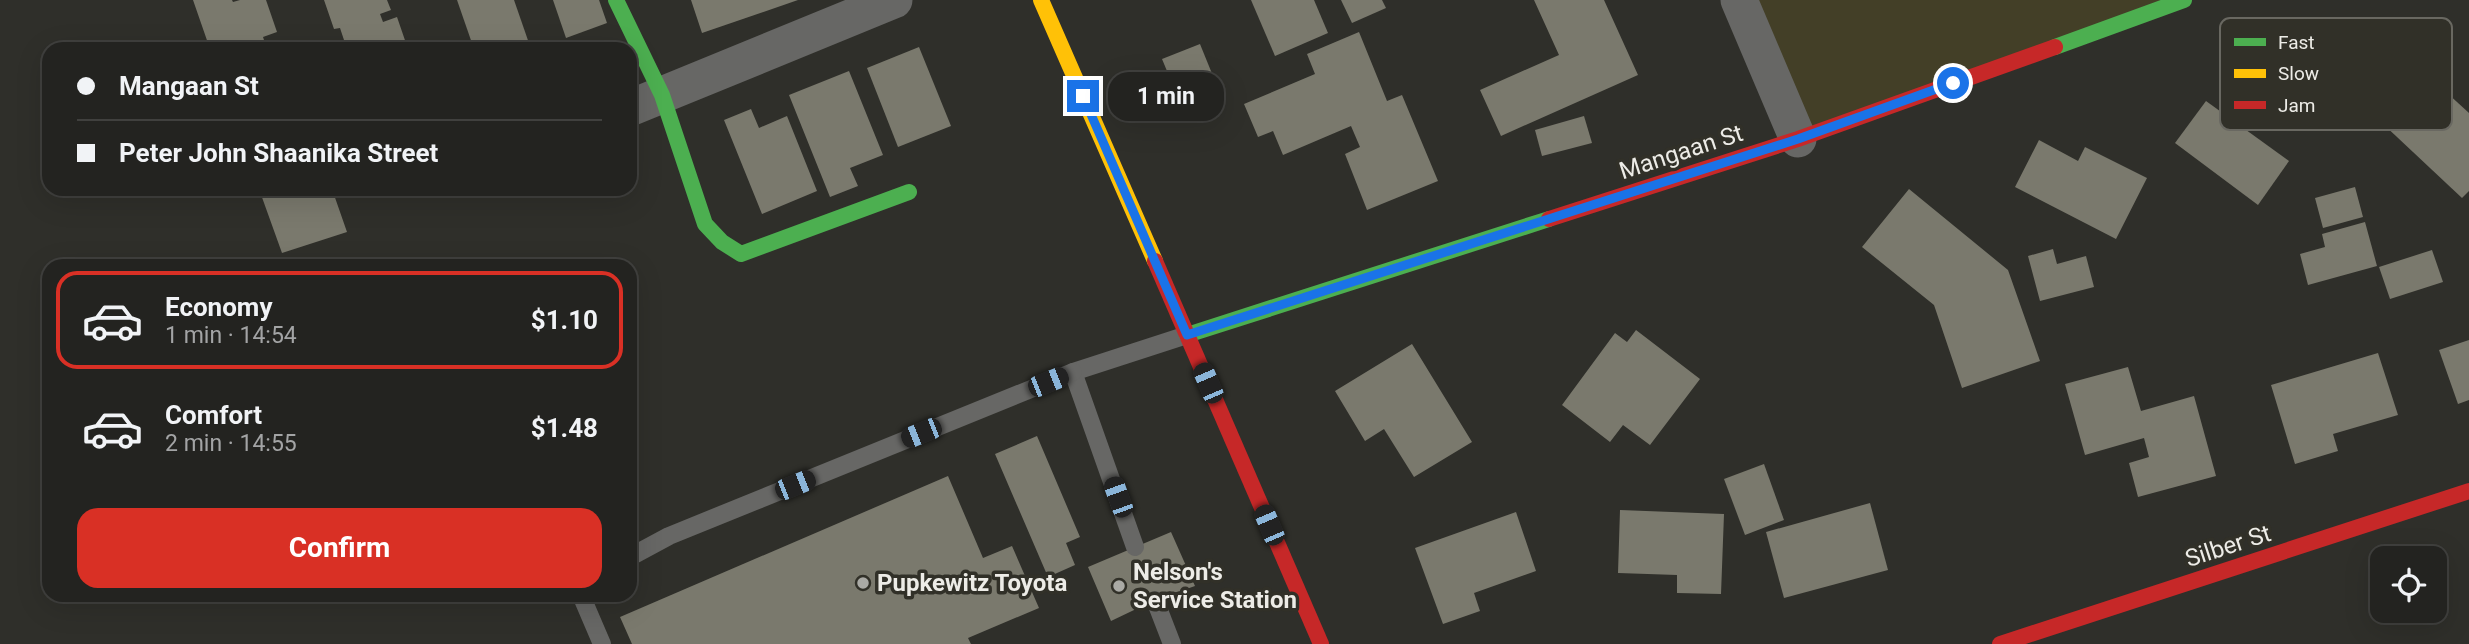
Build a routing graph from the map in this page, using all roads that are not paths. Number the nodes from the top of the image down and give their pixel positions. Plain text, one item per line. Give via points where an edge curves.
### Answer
1 (616, 0) edge
2 (894, 0) edge
3 (1041, 0) edge
4 (1739, 0) edge
5 (2185, 0) edge
6 (628, 42) edge
7 (637, 71) edge
8 (646, 101) edge
9 (1798, 139) junction
10 (909, 192) dead end
11 (1187, 335) junction
12 (1073, 372) junction
13 (2469, 491) edge
14 (1135, 547) dead end
15 (637, 553) edge
16 (1155, 600) dead end
17 (584, 602) edge
18 (602, 644) edge
19 (1172, 644) edge
20 (1321, 644) edge
21 (2000, 644) edge

1 - 6 street
2 - 8 street
3 - 11 street
4 - 9 street
5 - 9 street, Mangaan St
7 - 8 street
8 - 10 street via 705,224 722,243 741,254
9 - 11 street, Mangaan St
11 - 12 lane
11 - 20 street
12 - 14 lane
12 - 15 lane via 668,536
13 - 21 street, Silber St
16 - 19 lane
17 - 18 lane

